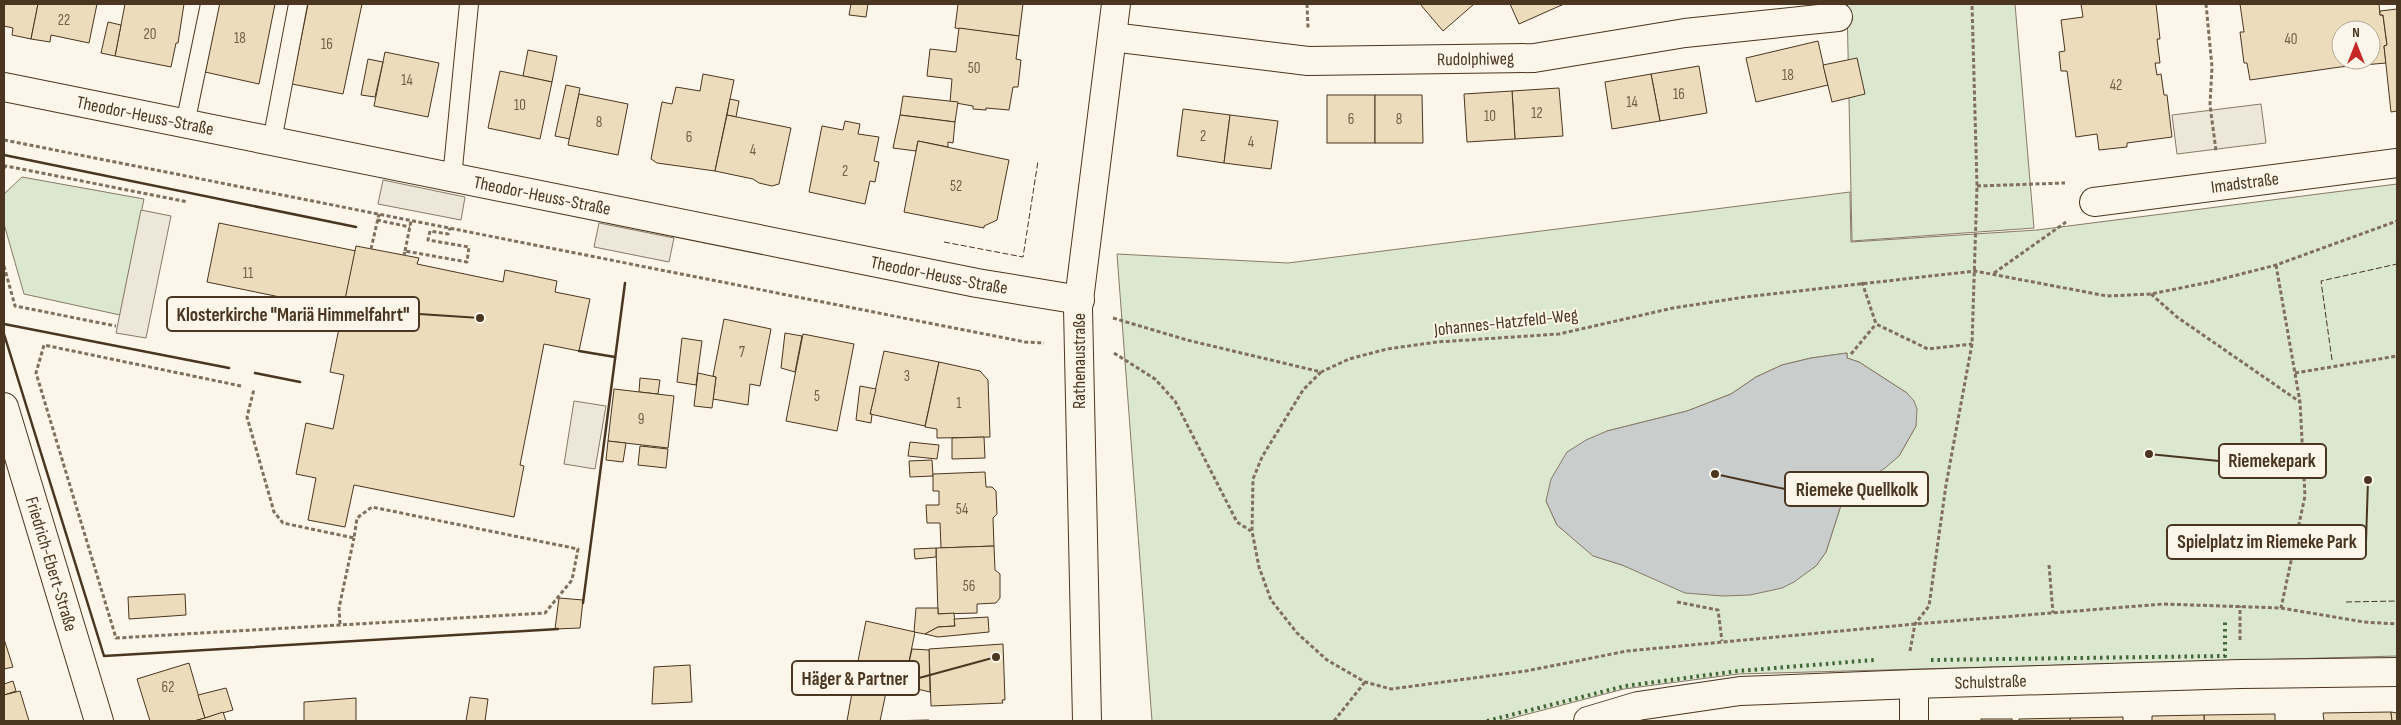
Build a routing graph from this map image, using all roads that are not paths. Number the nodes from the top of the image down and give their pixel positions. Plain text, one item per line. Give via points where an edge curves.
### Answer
1 (210, 4) edge
2 (298, 4) edge
3 (470, 4) edge
4 (1116, 4) edge
5 (1838, 16) dead end
6 (1112, 37) junction
7 (4, 87) edge
8 (185, 124) junction
9 (272, 141) junction
10 (2397, 163) edge
11 (452, 178) junction
12 (2094, 202) road end
13 (1079, 304) junction
14 (4, 407) edge
15 (2397, 672) edge
16 (1914, 684) junction
17 (98, 721) edge
18 (1087, 721) edge
19 (1588, 721) edge
20 (1914, 721) edge

1 - 8 lane
2 - 9 lane
3 - 11 lane
4 - 6 street, Rathenaustraße
5 - 6 street, Rudolphiweg via 1685,33 1534,58 1308,61
6 - 13 street, Rathenaustraße
7 - 8 street, Theodor-Heuss-Straße
8 - 9 street, Theodor-Heuss-Straße
9 - 11 street, Theodor-Heuss-Straße
10 - 12 street, Imadstraße
11 - 13 street, Theodor-Heuss-Straße
13 - 18 street, Rathenaustraße
14 - 17 street, Friedrich-Ebert-Straße
15 - 16 street, Schulstraße
16 - 19 street, Schulstraße via 1740,691 1638,706
16 - 20 street

